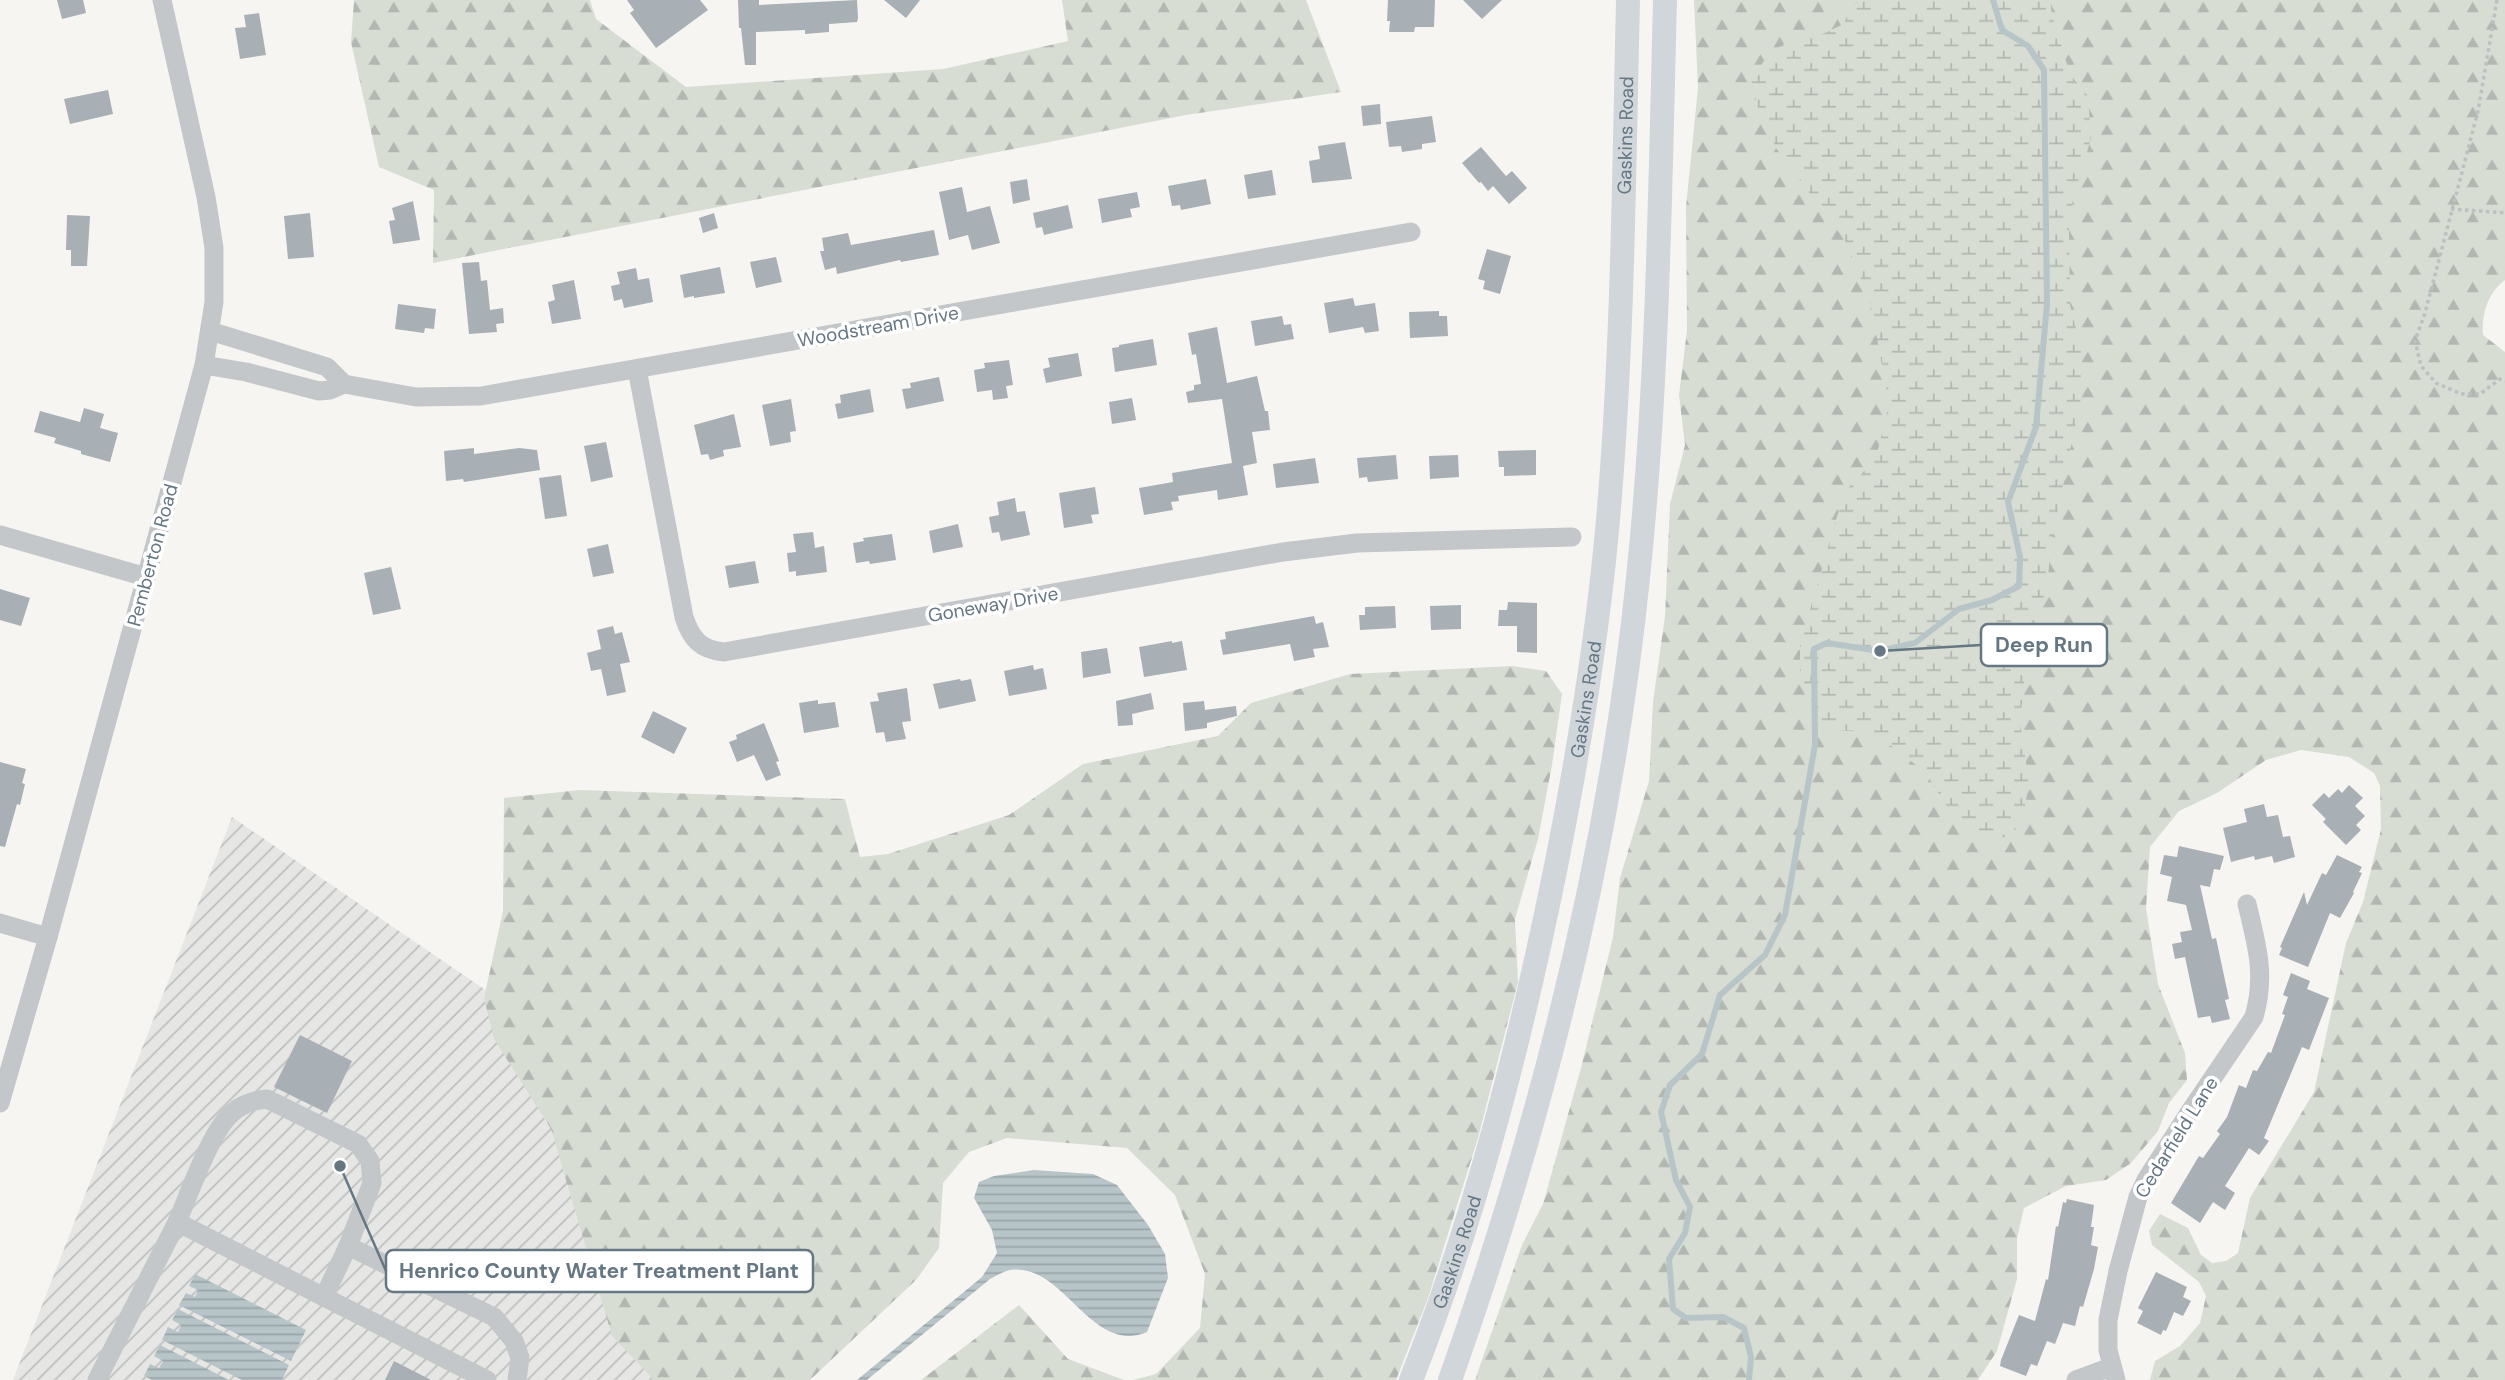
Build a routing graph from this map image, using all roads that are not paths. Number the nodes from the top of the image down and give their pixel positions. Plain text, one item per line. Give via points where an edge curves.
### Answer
1 (162, 0) edge
2 (1628, 0) edge
3 (1665, 0) edge
4 (1411, 232) dead end
5 (211, 331) junction
6 (204, 365) junction
7 (637, 369) junction
8 (344, 384) junction
9 (0, 535) edge
10 (1573, 537) dead end
11 (146, 578) junction
12 (2247, 904) dead end
13 (0, 923) edge
14 (48, 937) junction
15 (0, 1102) edge
16 (177, 1222) junction
17 (348, 1246) junction
18 (324, 1297) junction
19 (2113, 1373) edge
20 (97, 1380) edge
21 (487, 1380) edge
22 (517, 1380) edge
23 (1411, 1380) edge
24 (1450, 1380) edge
25 (2076, 1380) edge

1 - 5 street, Pemberton Road via 208,210 215,271
2 - 23 main road, Gaskins Road via 1620,346 1609,510 1573,779 1510,1070 1476,1188
3 - 24 main road, Gaskins Road via 1651,430 1624,688 1607,796 1557,1030 1522,1159
4 - 7 street, Woodstream Drive
5 - 6 street, Pemberton Road
5 - 8 street, Woodstream Drive via 327,367
6 - 8 street, Woodstream Drive via 319,391
6 - 11 street, Pemberton Road
7 - 8 street, Woodstream Drive via 457,397 416,397
7 - 10 street, Goneway Drive via 684,617 699,645 711,651 1283,552 1357,543
9 - 11 street
11 - 14 street, Pemberton Road
12 - 19 street, Cedarfield Lane via 2260,959 2261,985 2254,1017 2137,1198 2108,1320
13 - 14 street
14 - 15 street, Pemberton Road
16 - 17 street via 213,1139 230,1114 251,1101 267,1099 358,1144 370,1161 372,1183
16 - 18 street
16 - 20 street
17 - 18 street
17 - 22 street via 494,1317 514,1341 520,1358
18 - 21 street
19 - 25 street

